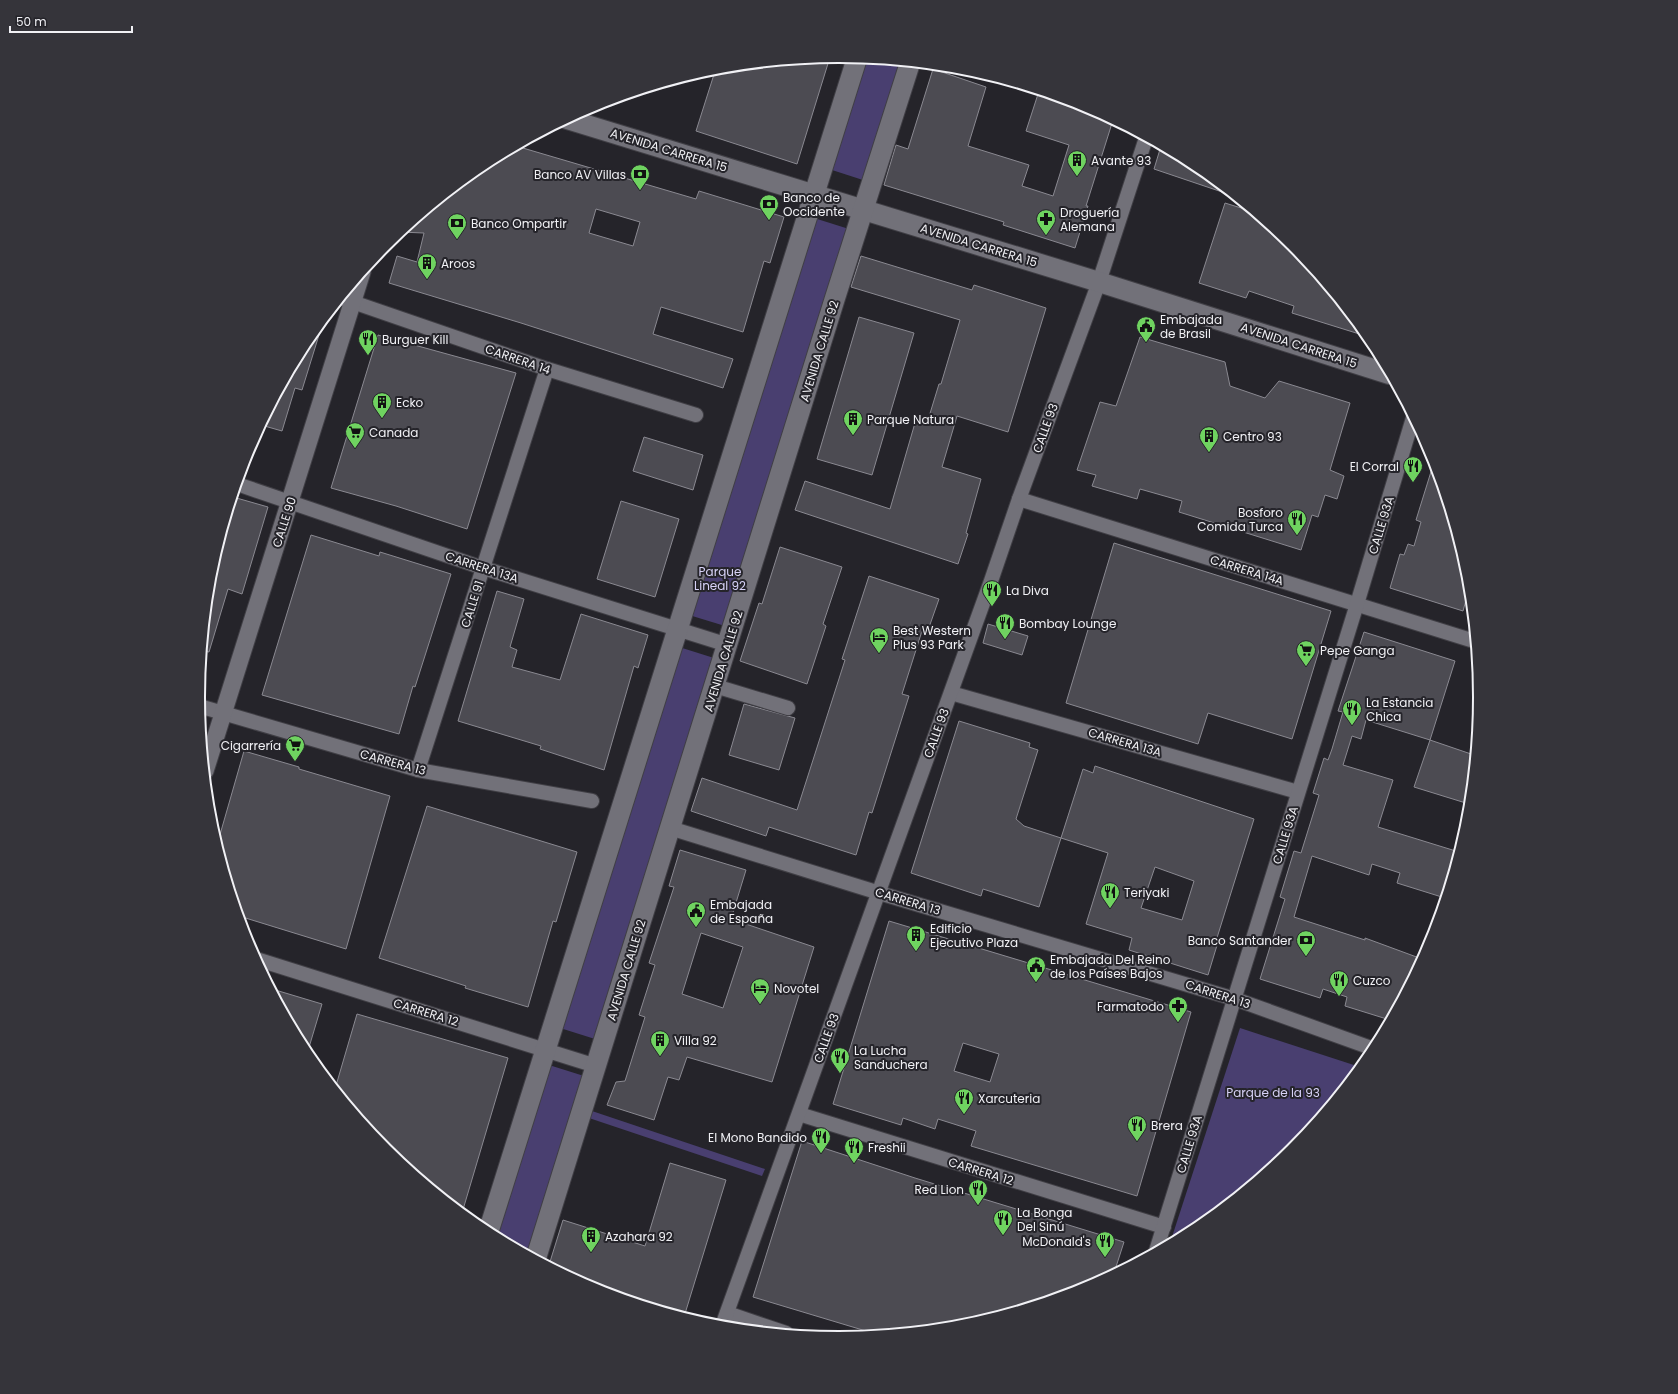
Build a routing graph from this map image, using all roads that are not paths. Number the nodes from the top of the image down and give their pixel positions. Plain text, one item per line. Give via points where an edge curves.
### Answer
1 (855, 63) edge
2 (909, 67) edge
3 (574, 121) edge
4 (1145, 142) edge
5 (814, 195) junction
6 (864, 210) junction
7 (1099, 282) junction
8 (347, 300) edge
9 (547, 369) junction
10 (1383, 372) edge
11 (696, 415) dead end
12 (1411, 424) edge
13 (242, 486) edge
14 (1019, 499) junction
15 (291, 502) junction
16 (483, 568) junction
17 (1357, 604) junction
18 (678, 629) junction
19 (1470, 640) edge
20 (728, 645) junction
21 (715, 686) junction
22 (951, 693) junction
23 (205, 708) edge
24 (788, 708) dead end
25 (222, 714) junction
26 (208, 760) edge
27 (418, 770) junction
28 (1298, 792) junction
29 (592, 801) dead end
30 (670, 828) junction
31 (879, 892) junction
32 (263, 961) edge
33 (1235, 999) junction
34 (1367, 1047) edge
35 (546, 1050) junction
36 (596, 1066) junction
37 (799, 1114) junction
38 (490, 1226) edge
39 (1164, 1227) junction
40 (1158, 1245) edge
41 (537, 1254) edge
42 (724, 1320) edge
43 (738, 1323) edge

1 - 5 main road
2 - 6 main road, AVENIDA CALLE 92
3 - 5 main road, AVENIDA CARRERA 15
4 - 7 street, CALLE 93
5 - 6 main road, AVENIDA CARRERA 15
5 - 18 main road
6 - 7 main road, AVENIDA CARRERA 15
6 - 20 main road, AVENIDA CALLE 92
7 - 10 main road, AVENIDA CARRERA 15
7 - 14 street, CALLE 93
8 - 9 street, CARRERA 14
8 - 15 street, CALLE 90
9 - 11 street, CARRERA 14
9 - 16 street, CALLE 91
12 - 17 street, CALLE 93A
13 - 15 street, CARRERA 13A
14 - 17 street, CARRERA 14A
14 - 22 street, CALLE 93
15 - 16 street, CARRERA 13A
15 - 25 street, CALLE 90
16 - 18 street, CARRERA 13A
16 - 27 street, CALLE 91
17 - 19 street, CARRERA 14A
17 - 28 street, CALLE 93A
18 - 20 street, CARRERA 13A
18 - 35 main road
20 - 21 main road, AVENIDA CALLE 92
21 - 24 street
21 - 30 main road, AVENIDA CALLE 92
22 - 28 street, CARRERA 13A
22 - 31 street, CALLE 93
23 - 25 street, CARRERA 13
25 - 26 street, CALLE 90
25 - 27 street, CARRERA 13
27 - 29 street, CARRERA 13
28 - 33 street, CALLE 93A
30 - 31 street, CARRERA 13
30 - 36 main road, AVENIDA CALLE 92
31 - 33 street, CARRERA 13
31 - 37 street, CALLE 93
32 - 35 street, CARRERA 12
33 - 34 street, CARRERA 13
33 - 39 street, CALLE 93A
35 - 36 street, CARRERA 12
35 - 38 main road
36 - 41 main road, AVENIDA CALLE 92
37 - 39 street, CARRERA 12
37 - 42 street, CALLE 93
39 - 40 street, CALLE 93A
42 - 43 street

